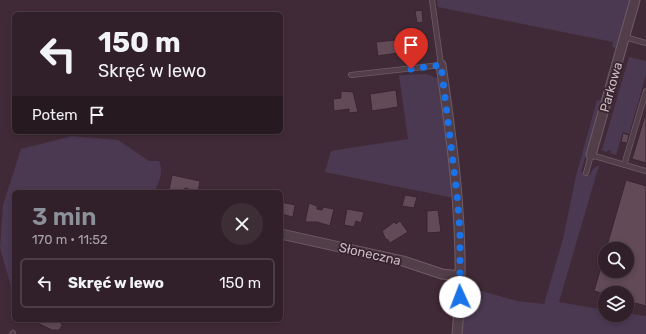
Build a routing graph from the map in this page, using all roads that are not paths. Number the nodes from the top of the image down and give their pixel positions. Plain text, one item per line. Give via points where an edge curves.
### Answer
1 (432, 0) edge
2 (635, 0) edge
3 (625, 37) junction
4 (646, 43) edge
5 (441, 65) junction
6 (351, 75) dead end
7 (646, 91) edge
8 (591, 155) junction
9 (624, 165) junction
10 (646, 172) edge
11 (586, 173) dead end
12 (283, 234) edge
13 (459, 276) junction
14 (457, 334) edge

1 - 5 lane
2 - 3 street, Parkowa
3 - 4 lane
3 - 8 street, Parkowa
5 - 6 lane
5 - 13 street via 457,194 460,231
7 - 9 lane
8 - 9 lane
8 - 11 lane, Parkowa
9 - 10 lane
12 - 13 street, Słoneczna
13 - 14 street via 460,306

